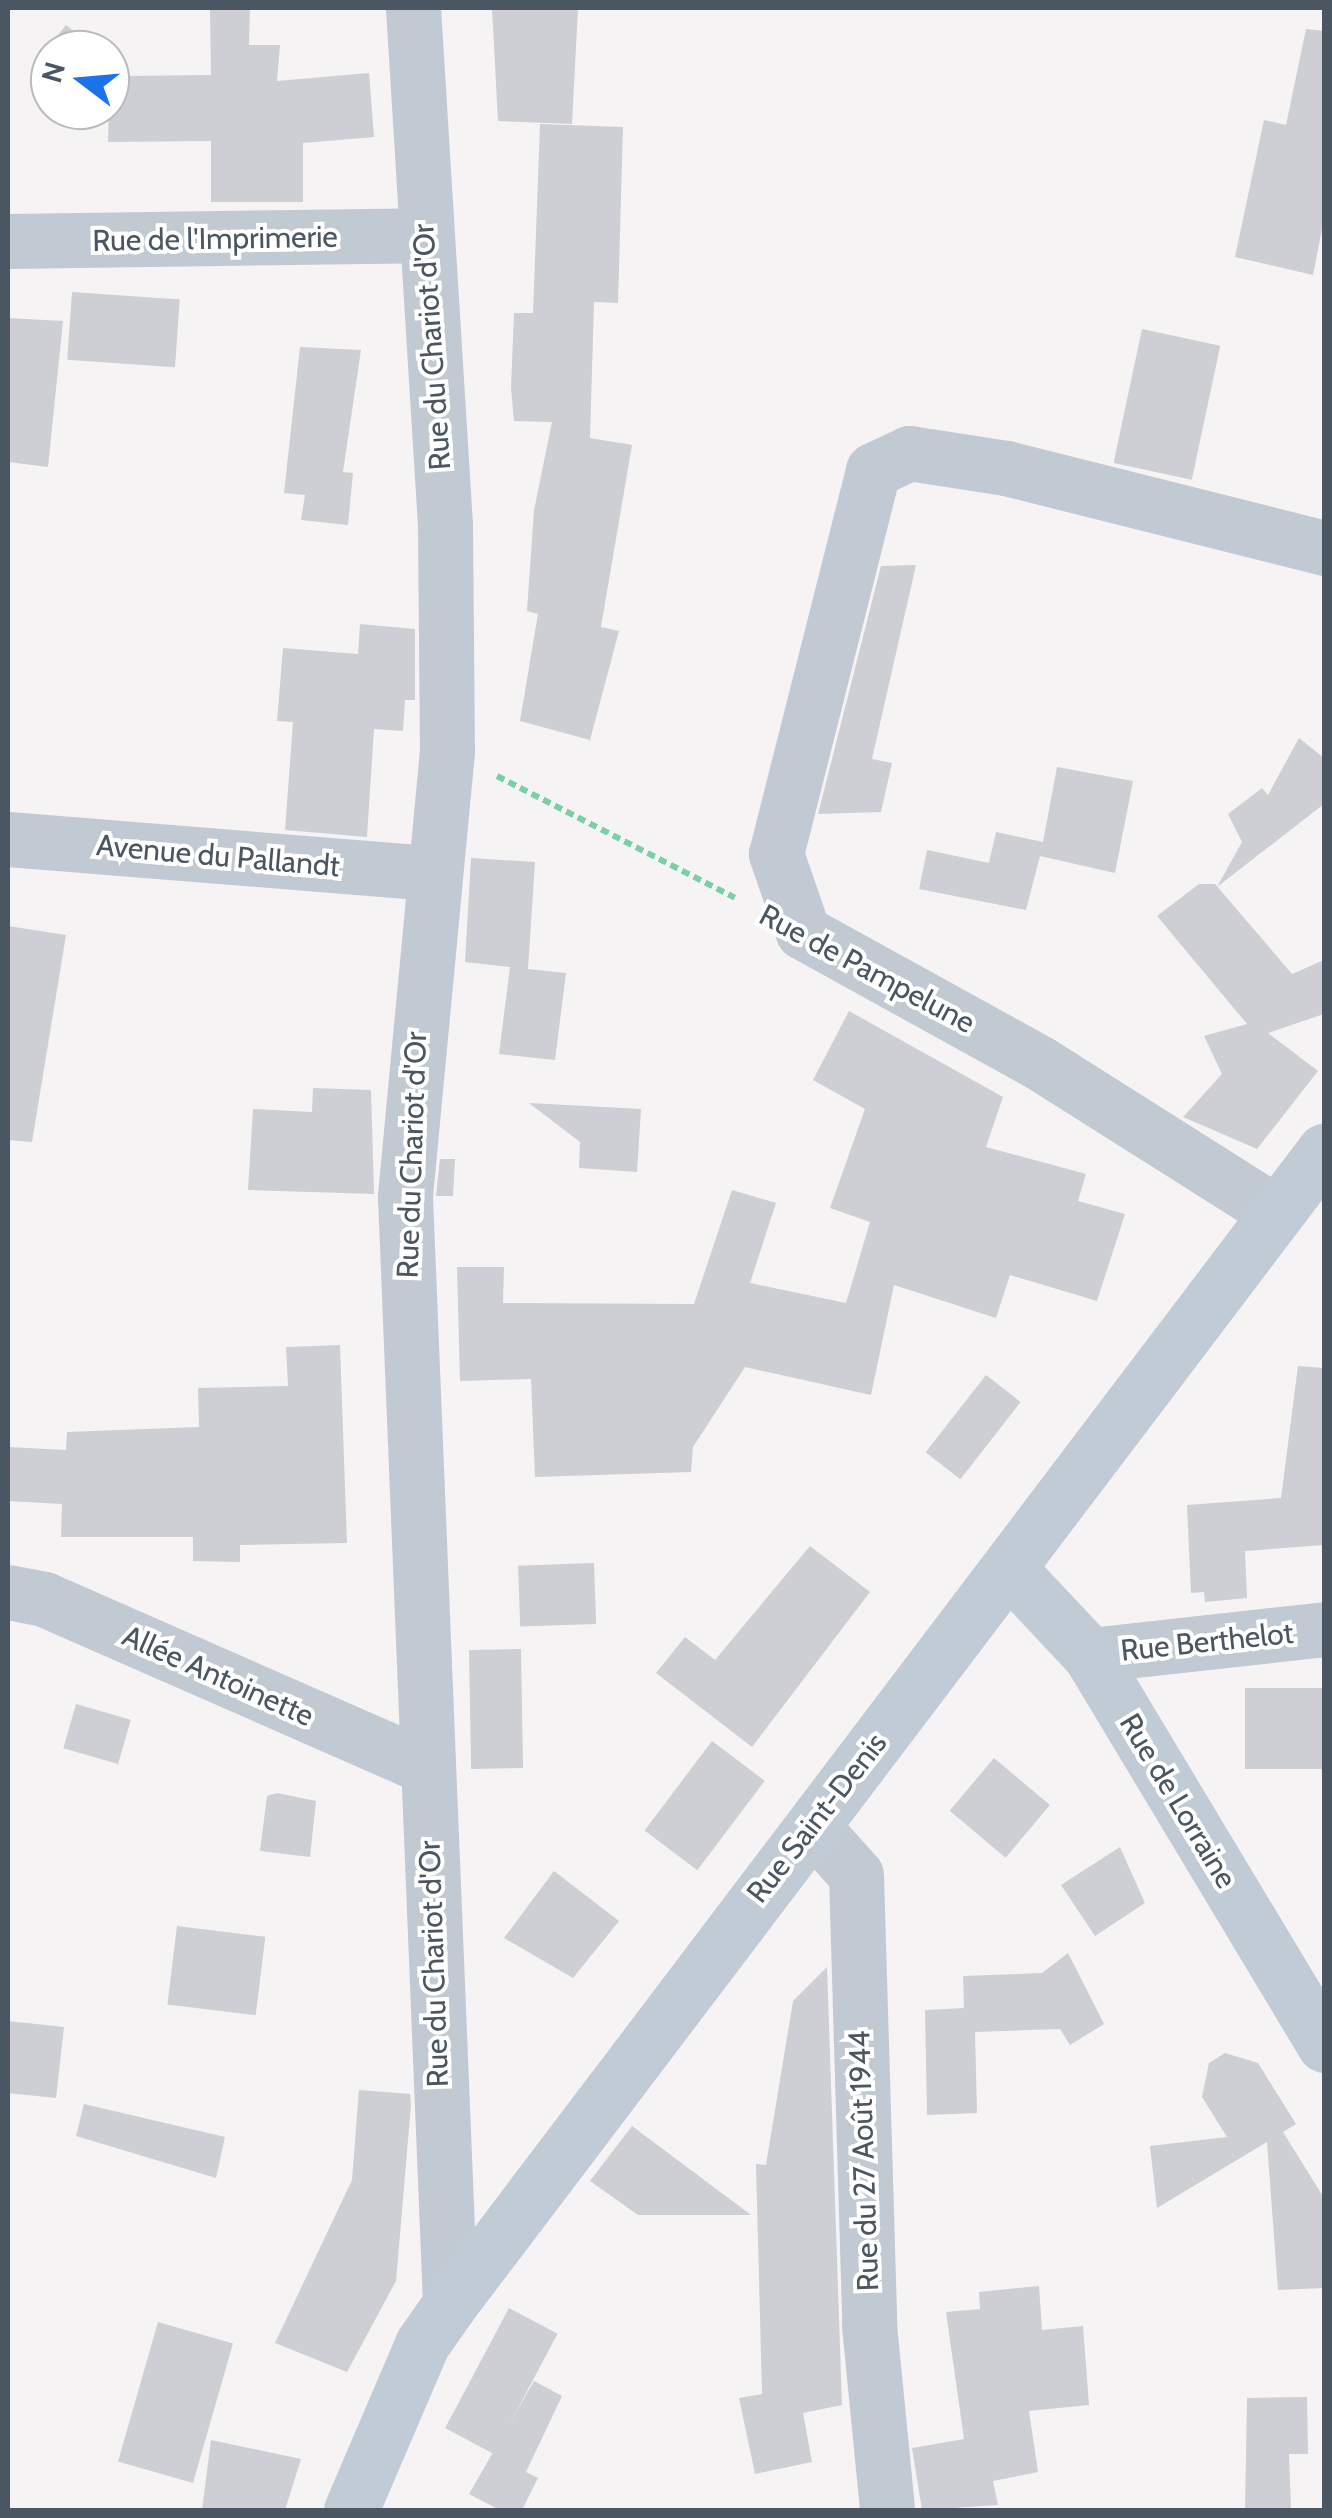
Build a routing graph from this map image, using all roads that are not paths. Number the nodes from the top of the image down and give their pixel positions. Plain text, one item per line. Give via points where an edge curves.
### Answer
1 (413, 8) edge
2 (423, 235) junction
3 (8, 240) edge
4 (1324, 548) edge
5 (8, 839) edge
6 (429, 873) junction
7 (1324, 1151) edge
8 (1274, 1211) junction
9 (1011, 1571) junction
10 (8, 1592) edge
11 (1324, 1630) edge
12 (1090, 1656) junction
13 (427, 1767) junction
14 (813, 1827) junction
15 (1324, 2045) edge
16 (450, 2304) junction
17 (350, 2510) edge
18 (886, 2510) edge

1 - 2 street, Rue du Chariot d'Or
2 - 3 street, Rue de l'Imprimerie
2 - 6 street, Rue du Chariot d'Or via 445,525 448,750
4 - 8 street, Rue de Pampelune via 1006,468 909,453 873,470 776,854 803,932 1040,1063
5 - 6 street, Avenue du Pallandt
6 - 13 street, Rue du Chariot d'Or via 405,1197
7 - 8 main road, Rue Saint-Denis
8 - 9 main road, Rue Saint-Denis
9 - 12 main road, Rue de Lorraine
9 - 14 main road, Rue Saint-Denis
10 - 13 street, Allée Antoinette via 44,1599
11 - 12 street, Rue Berthelot
12 - 15 main road, Rue de Lorraine
13 - 16 street, Rue du Chariot d'Or
14 - 16 main road, Rue Saint-Denis
14 - 18 street, Rue du 27 Août 1944 via 856,1875 869,2325
16 - 17 main road, Rue Saint-Denis via 422,2344

